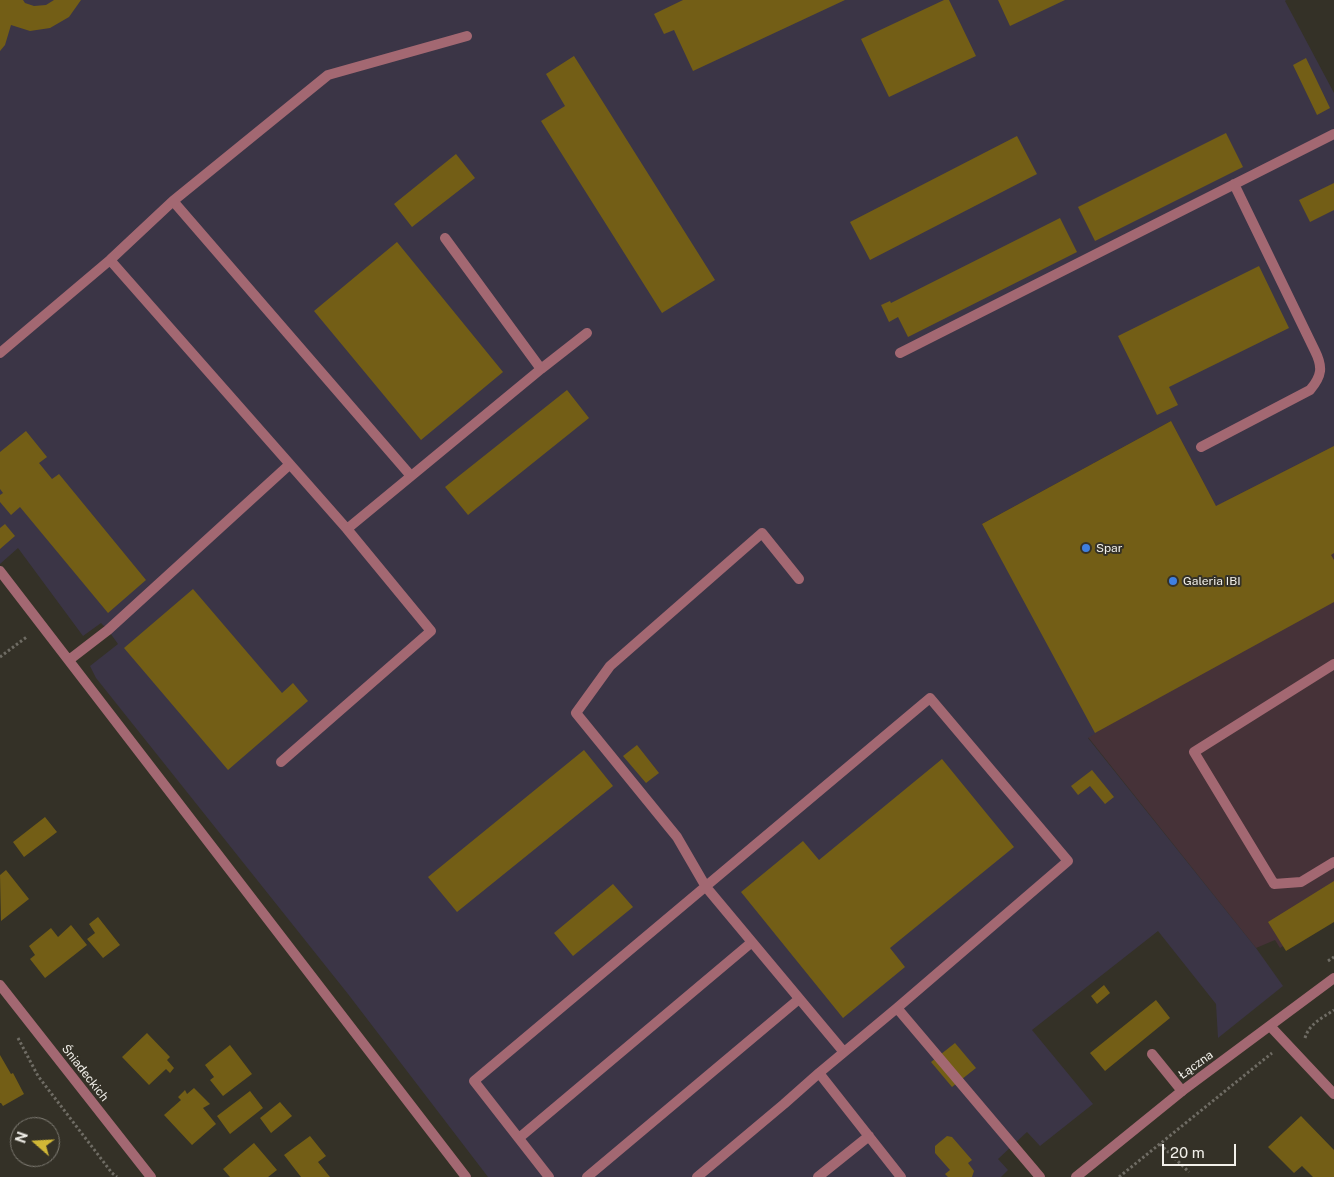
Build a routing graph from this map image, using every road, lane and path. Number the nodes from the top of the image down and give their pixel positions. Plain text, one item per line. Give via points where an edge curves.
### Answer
1 (467, 36) dead end
2 (1334, 134) edge
3 (1234, 184) junction
4 (173, 201) junction
5 (445, 238) dead end
6 (110, 260) junction
7 (587, 333) dead end
8 (900, 352) dead end
9 (0, 353) edge
10 (540, 369) junction
11 (1201, 447) dead end
12 (289, 465) junction
13 (411, 476) junction
14 (347, 529) junction
15 (0, 571) edge
16 (799, 579) dead end
17 (43, 625) junction
18 (0, 657) edge
19 (68, 660) junction
20 (1334, 664) edge
21 (281, 762) dead end
22 (1334, 862) edge
23 (706, 887) junction
24 (752, 942) junction
25 (1334, 978) edge
26 (0, 985) edge
27 (799, 999) junction
28 (897, 1008) junction
29 (1334, 1010) edge
30 (1270, 1026) junction
31 (16, 1036) dead end
32 (1285, 1043) junction
33 (1308, 1045) dead end
34 (843, 1051) junction
35 (1152, 1054) dead end
36 (818, 1073) junction
37 (1182, 1091) junction
38 (1334, 1094) edge
39 (869, 1136) junction
40 (518, 1138) junction
41 (1160, 1144) junction
42 (1189, 1172) dead end
43 (117, 1177) edge
44 (150, 1177) edge
45 (466, 1177) edge
46 (549, 1177) edge
47 (587, 1177) edge
48 (697, 1177) edge
49 (818, 1177) edge
50 (901, 1177) edge
51 (1040, 1177) edge
52 (1076, 1177) edge
53 (1119, 1177) edge

1 - 4 street via 328,75
2 - 3 street
3 - 8 street
3 - 11 street via 1320,361 1320,372 1310,390
4 - 6 street
4 - 13 street
5 - 10 street
6 - 9 street
6 - 12 street
7 - 10 street
10 - 13 street
12 - 14 street
12 - 19 street via 108,630
13 - 14 street
14 - 21 street via 431,631
15 - 17 street
16 - 23 street via 762,532 610,666 576,713 677,837
17 - 18 path
17 - 19 street
19 - 45 street
20 - 22 street via 1194,752 1274,884 1301,882
23 - 24 street
23 - 28 street via 930,698 1068,862
23 - 40 street via 474,1081
24 - 27 street
24 - 40 street
25 - 30 street, Łączna
26 - 44 street, Śniadeckich
27 - 34 street
27 - 47 street
28 - 34 street
28 - 51 street
29 - 33 path via 1312,1025 1305,1039
30 - 32 street
30 - 37 street, Łączna
31 - 43 path via 38,1076
32 - 38 street
32 - 41 path
34 - 36 street
35 - 37 street
36 - 39 street
36 - 48 street
37 - 52 street, Łączna
39 - 49 street
39 - 50 street
40 - 46 street
41 - 42 path
41 - 53 path

